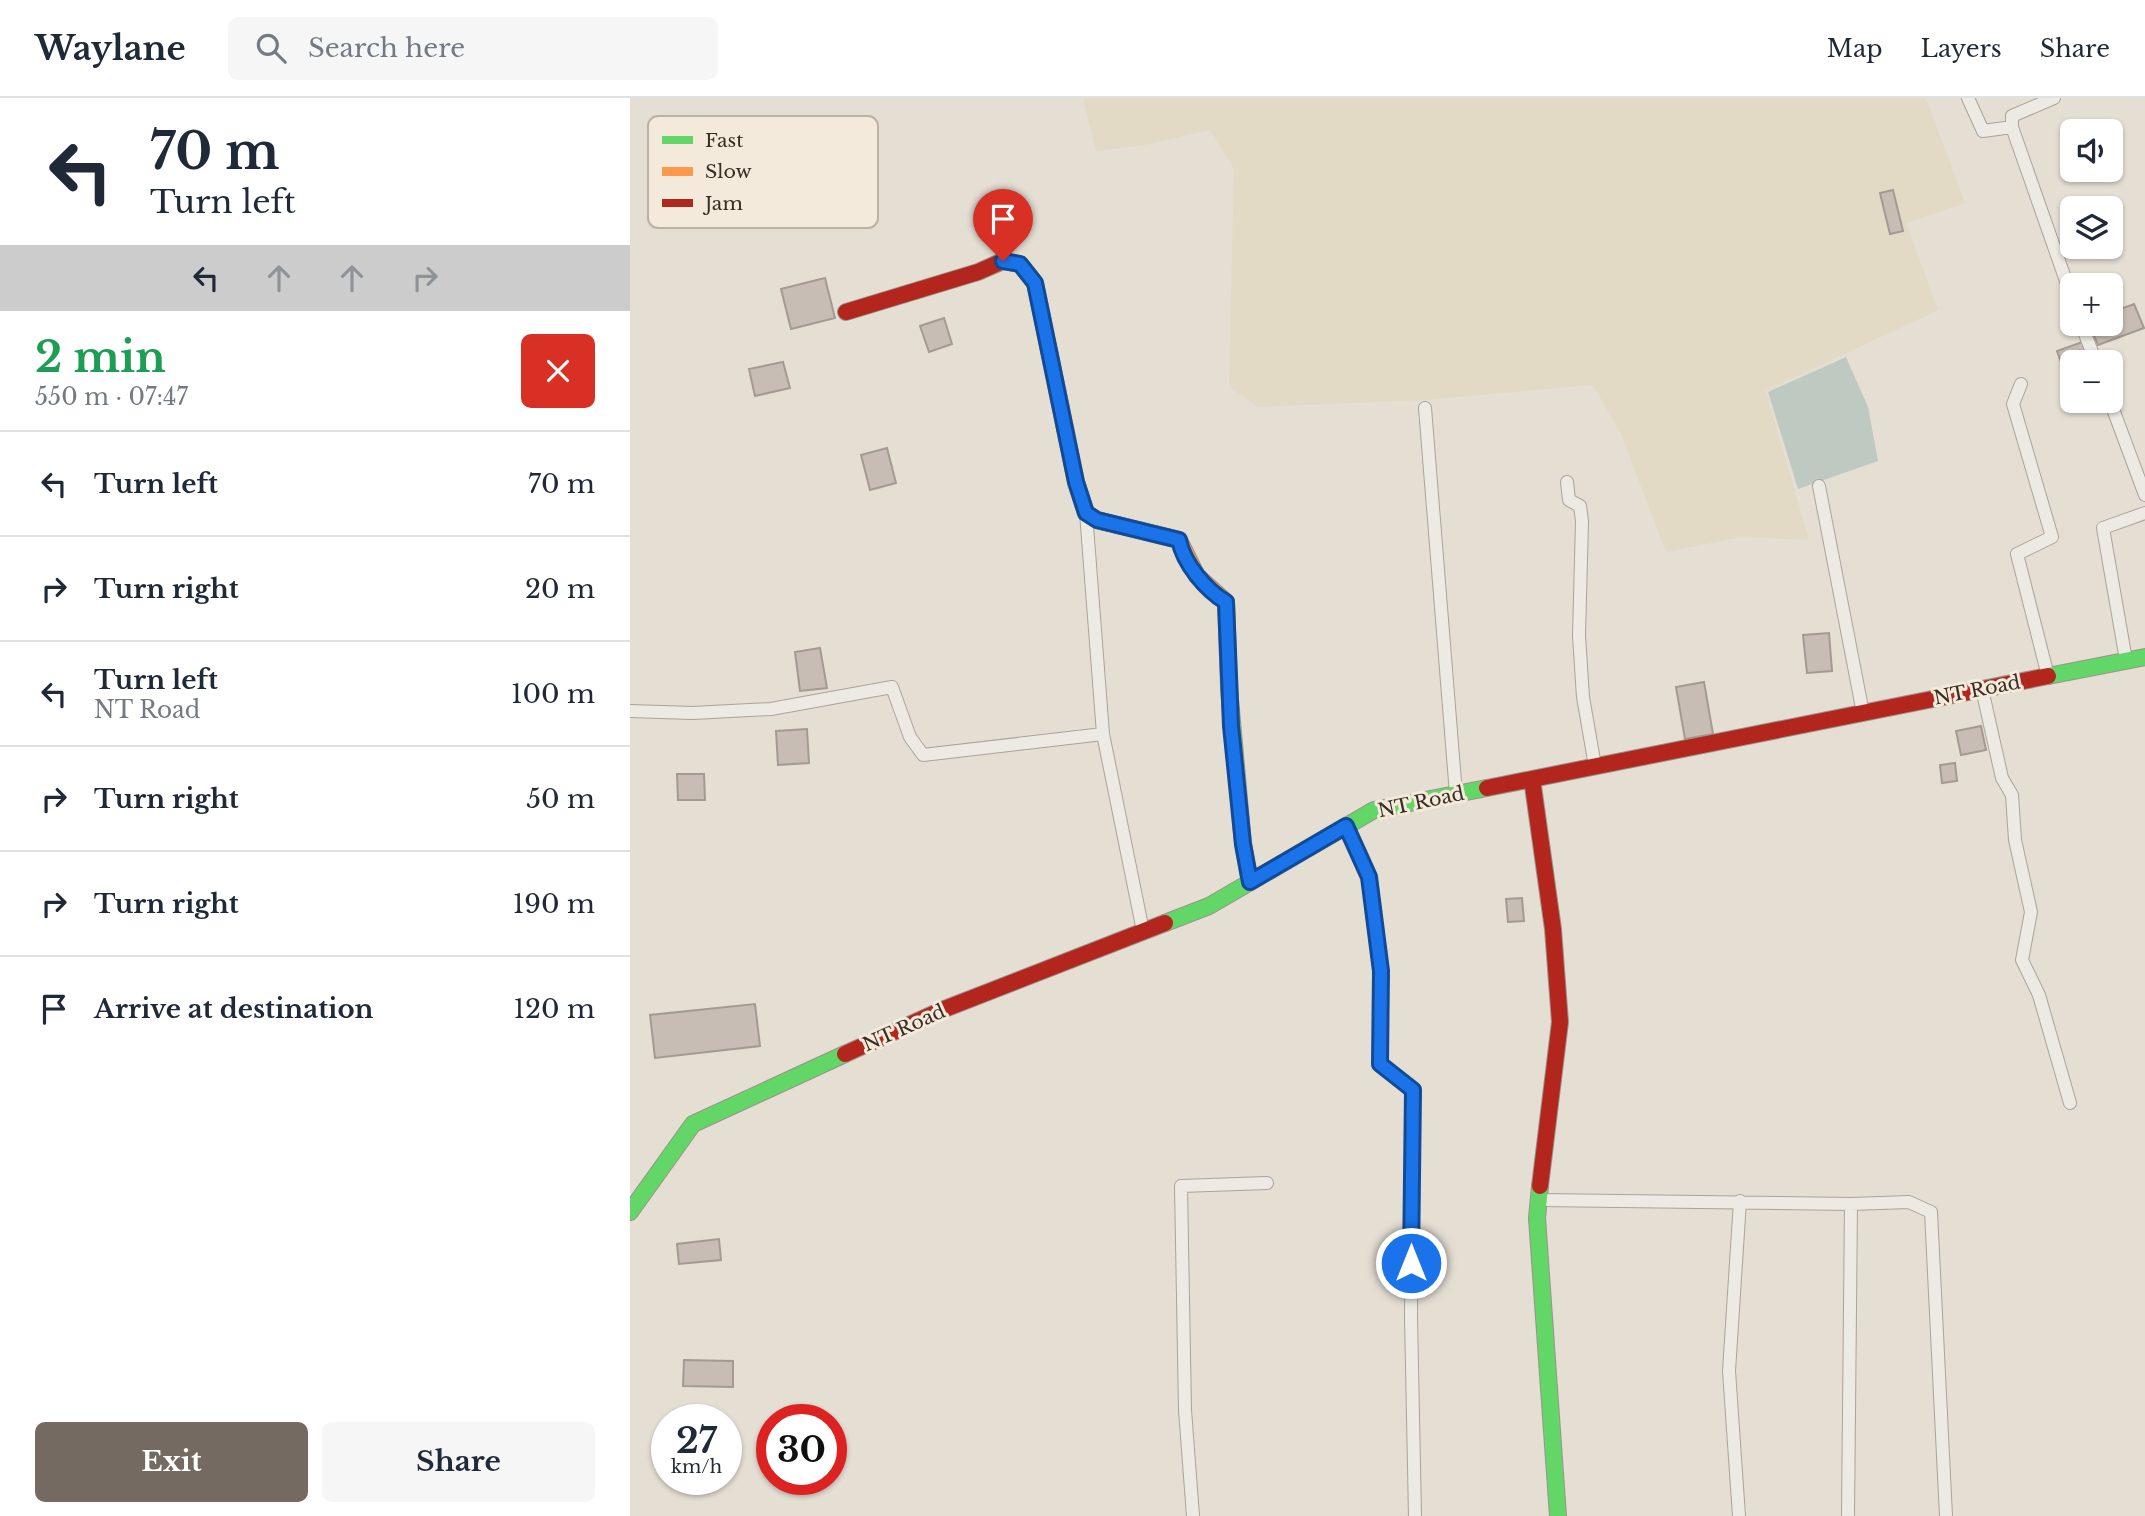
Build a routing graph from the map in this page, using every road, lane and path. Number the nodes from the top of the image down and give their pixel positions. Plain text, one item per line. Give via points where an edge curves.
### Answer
1 (1968, 98) edge
2 (2054, 98) edge
3 (2012, 127) junction
4 (2063, 273) edge
5 (846, 312) dead end
6 (2021, 384) dead end
7 (1425, 408) dead end
8 (2114, 413) edge
9 (1567, 482) dead end
10 (1819, 486) dead end
11 (2145, 495) edge
12 (1086, 513) junction
13 (2145, 513) edge
14 (2145, 657) edge
15 (2126, 660) junction
16 (2048, 676) junction
17 (1982, 689) junction
18 (630, 711) edge
19 (1863, 713) junction
20 (1103, 734) junction
21 (1595, 766) junction
22 (1532, 779) junction
23 (1456, 793) junction
24 (1346, 826) junction
25 (1250, 882) junction
26 (1143, 932) junction
27 (2070, 1103) dead end
28 (1267, 1183) dead end
29 (1539, 1200) junction
30 (1740, 1201) junction
31 (1851, 1204) junction
32 (630, 1212) edge
33 (1193, 1516) edge
34 (1415, 1516) edge
35 (1558, 1516) edge
36 (1739, 1516) edge
37 (1848, 1516) edge
38 (1946, 1516) edge

1 - 3 street via 1983,131
2 - 3 street via 2012,116
3 - 4 street
5 - 12 main road via 1003,261 1020,264 1035,283
6 - 16 street via 2013,404 2052,537 2017,554
7 - 23 street
8 - 11 street
9 - 21 street via 1569,500 1580,506 1582,521 1579,636
10 - 19 street
12 - 20 street
12 - 25 main road via 1097,520 1179,540 1200,579 1226,602 1231,726
13 - 15 street via 2103,528
14 - 15 main road, NT Road
15 - 16 main road, NT Road
16 - 17 main road, NT Road
17 - 19 main road, NT Road
17 - 27 street via 2002,778 2012,796 2015,840 2031,912 2022,960 2039,995
18 - 20 street via 771,709 892,687 910,737 923,755
19 - 21 main road, NT Road
20 - 26 street
21 - 22 main road, NT Road
22 - 23 main road, NT Road
22 - 29 main road via 1553,929 1560,1022
23 - 24 main road, NT Road via 1374,810
24 - 25 main road, NT Road
24 - 34 street via 1369,877 1381,971 1380,1064 1413,1090
25 - 26 main road, NT Road via 1209,906
26 - 32 main road, NT Road via 942,1010 693,1124
28 - 33 street via 1181,1186 1185,1410
29 - 30 street
29 - 35 main road
30 - 31 street
30 - 36 street via 1729,1371
31 - 37 street
31 - 38 street via 1909,1202 1931,1212

